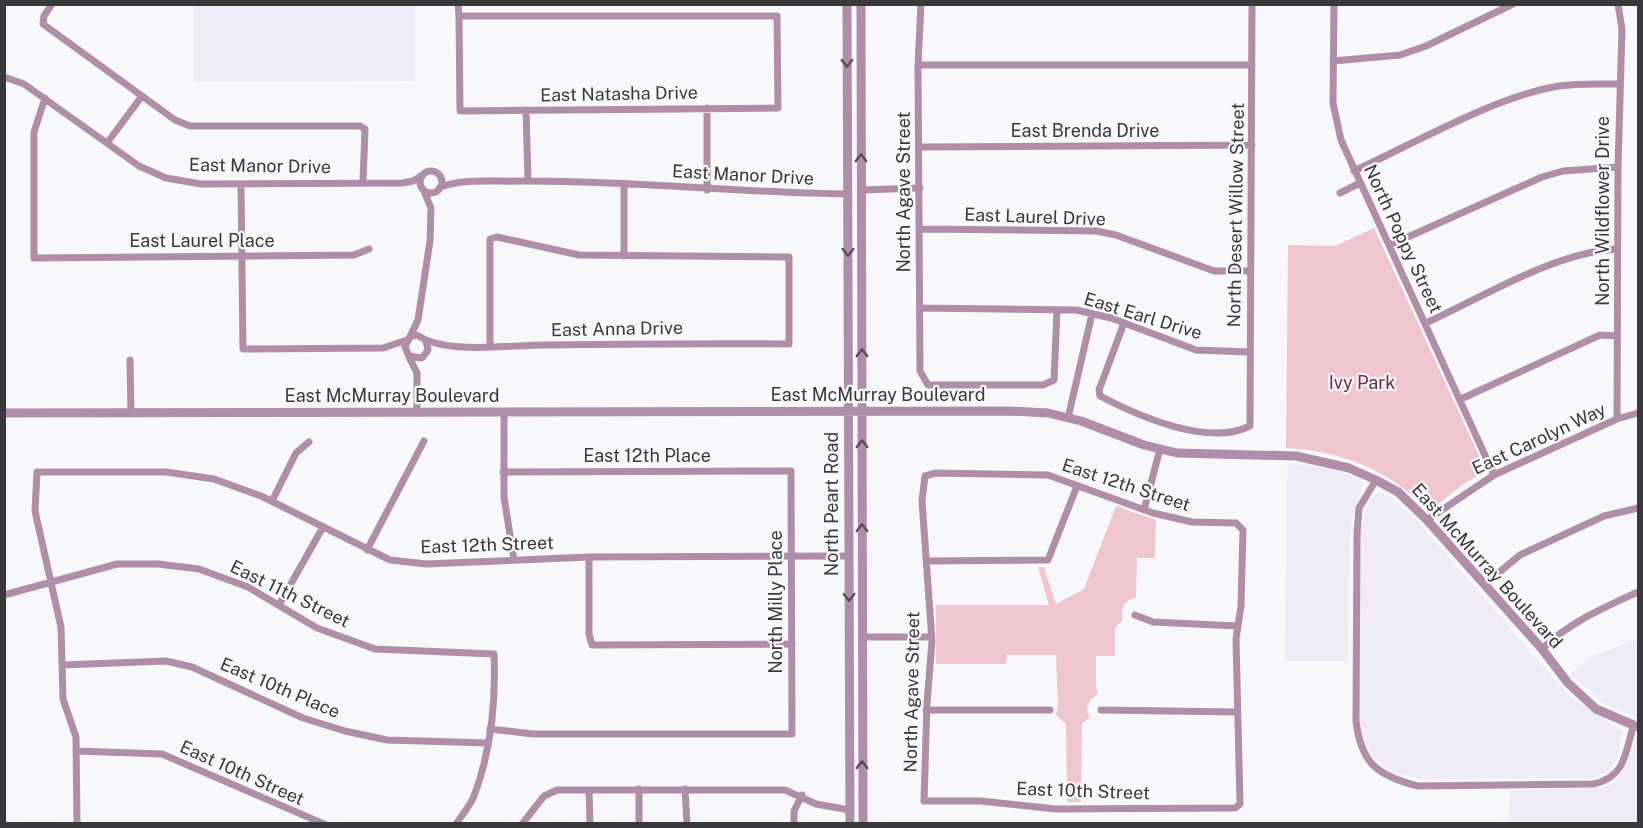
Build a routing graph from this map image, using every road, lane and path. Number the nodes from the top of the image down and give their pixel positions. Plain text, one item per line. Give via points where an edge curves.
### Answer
1 (52, 4) edge
2 (458, 4) edge
3 (847, 4) edge
4 (861, 4) edge
5 (921, 4) edge
6 (1252, 4) edge
7 (1334, 4) edge
8 (1513, 4) edge
9 (1618, 4) edge
10 (459, 16) junction
11 (1333, 61) junction
12 (918, 65) junction
13 (1252, 65) junction
14 (4, 77) edge
15 (1619, 84) junction
16 (142, 96) junction
17 (45, 98) junction
18 (707, 108) junction
19 (526, 110) junction
20 (107, 144) junction
21 (1252, 145) junction
22 (920, 147) junction
23 (1618, 167) junction
24 (1354, 171) junction
25 (437, 173) junction
26 (423, 175) junction
27 (528, 181) junction
28 (363, 182) junction
29 (458, 182) junction
30 (402, 183) junction
31 (1360, 183) junction
32 (241, 184) junction
33 (624, 184) junction
34 (439, 188) junction
35 (920, 188) junction
36 (423, 189) junction
37 (707, 190) junction
38 (861, 190) junction
39 (1340, 193) dead end
40 (848, 194) junction
41 (431, 208) junction
42 (920, 229) junction
43 (1390, 245) junction
44 (369, 249) dead end
45 (1617, 249) junction
46 (242, 255) junction
47 (624, 256) junction
48 (1250, 271) junction
49 (920, 308) junction
50 (1058, 310) junction
51 (1092, 314) junction
52 (418, 320) junction
53 (1124, 323) junction
54 (1426, 323) junction
55 (1617, 336) junction
56 (409, 339) junction
57 (425, 339) junction
58 (445, 346) junction
59 (490, 346) junction
60 (383, 348) junction
61 (1249, 352) junction
62 (426, 354) junction
63 (408, 355) junction
64 (130, 360) dead end
65 (417, 373) junction
66 (1461, 399) junction
67 (131, 412) junction
68 (504, 412) junction
69 (849, 412) junction
70 (862, 412) junction
71 (4, 413) edge
72 (417, 413) junction
73 (1638, 413) edge
74 (1068, 418) junction
75 (1617, 418) junction
76 (424, 441) dead end
77 (309, 442) dead end
78 (1160, 449) junction
79 (791, 471) joint
80 (503, 472) junction
81 (1494, 475) junction
82 (925, 476) joint
83 (1376, 480) junction
84 (1077, 486) junction
85 (272, 501) junction
86 (1638, 508) edge
87 (1144, 510) junction
88 (1427, 520) junction
89 (323, 526) junction
90 (367, 550) junction
91 (849, 556) junction
92 (589, 557) junction
93 (791, 557) junction
94 (514, 561) junction
95 (926, 561) junction
96 (50, 582) junction
97 (1485, 584) junction
98 (1638, 592) edge
99 (4, 595) edge
100 (279, 605) junction
101 (1135, 615) dead end
102 (1238, 626) junction
103 (862, 637) junction
104 (932, 637) junction
105 (792, 644) junction
106 (1542, 649) junction
107 (62, 665) junction
108 (926, 711) junction
109 (1050, 711) dead end
110 (1101, 711) dead end
111 (1237, 712) junction
112 (1636, 727) edge
113 (490, 729) junction
114 (488, 743) junction
115 (76, 751) junction
116 (639, 789) junction
117 (685, 789) junction
118 (589, 790) junction
119 (802, 795) junction
120 (924, 801) joint
121 (850, 810) junction
122 (77, 824) edge
123 (324, 824) edge
124 (456, 824) edge
125 (522, 824) edge
126 (590, 824) edge
127 (639, 824) edge
128 (687, 824) edge
129 (794, 824) edge
130 (850, 824) edge
131 (863, 824) edge

1 - 16 street via 43,24
2 - 10 street
3 -> 40 street, North Peart Road
38 -> 4 street, North Peart Road
5 - 12 street, North Agave Street
6 - 13 street, North Desert Willow Street
7 - 11 street, North Poppy Street
8 - 11 street via 1400,56
9 - 15 street, North Wildflower Drive via 1622,29
10 - 18 street, East Natasha Drive via 777,16 778,108
10 - 19 street, East Natasha Drive via 460,111
11 - 24 street, North Poppy Street via 1333,103 1341,140
12 - 13 street
12 - 22 street, North Agave Street
13 - 21 street, North Desert Willow Street
14 - 17 street, East Manor Drive
15 - 23 street, North Wildflower Drive
15 - 24 street via 1559,86 1522,96
16 - 20 street
16 - 28 street via 190,126 360,126 365,129
17 - 20 street, East Manor Drive
17 - 46 street, East Laurel Place via 34,132 34,258
18 - 19 street, East Natasha Drive
18 - 37 street
19 - 27 street
20 - 32 street, East Manor Drive via 139,166 166,178 201,184
21 - 22 street, East Brenda Drive
21 - 48 street, North Desert Willow Street
22 - 35 street, North Agave Street
23 - 43 street via 1563,171 1542,177
23 - 45 street, North Wildflower Drive
24 - 31 street, North Poppy Street
25 - 26 street
25 - 29 street, East Manor Drive
25 - 34 street via 441,179
26 - 30 street, East Manor Drive
26 - 36 street
27 - 29 street, East Manor Drive
27 - 33 street, East Manor Drive
28 - 30 street, East Manor Drive
28 - 32 street, East Manor Drive
29 - 34 street, East Manor Drive
30 - 36 street, East Manor Drive
31 - 39 street
31 - 43 street, North Poppy Street
32 - 46 street
33 - 37 street, East Manor Drive
33 - 47 street
34 - 36 street via 430,192
34 - 41 street
35 - 38 street
35 - 42 street, North Agave Street
36 - 41 street
37 - 40 street, East Manor Drive
70 -> 38 street, North Peart Road
40 -> 69 street, North Peart Road
41 - 52 street
42 - 48 street, East Laurel Drive via 1096,231 1214,271
42 - 49 street, North Agave Street
43 - 54 street, North Poppy Street
44 - 46 street, East Laurel Place via 354,255
45 - 54 street via 1591,250 1566,258
45 - 55 street, North Wildflower Drive
46 - 60 street via 243,349
47 - 59 street via 579,255 497,237 490,239
47 - 59 street, East Anna Drive via 789,256 789,344
48 - 61 street, North Desert Willow Street
49 - 50 street, East Earl Drive
49 - 50 street, North Agave Street via 920,370 928,385 1043,385 1054,380
50 - 51 street, East Earl Drive
51 - 53 street, East Earl Drive
51 - 74 street
52 - 56 street
52 - 57 street
53 - 61 street, East Earl Drive via 1197,350
53 - 61 street, North Desert Willow Street via 1100,396 1131,412 1176,427 1208,431 1250,426
54 - 66 street, North Poppy Street
55 - 66 street via 1600,335
55 - 75 street, North Wildflower Drive
56 - 57 street via 417,335
56 - 60 street
56 - 63 street
57 - 58 street, East Anna Drive
57 - 62 street
58 - 59 street, East Anna Drive
58 - 62 street, East Anna Drive
60 - 63 street
62 - 63 street via 418,359
62 - 65 street
63 - 65 street
64 - 67 street
65 - 72 street
66 - 81 street, North Poppy Street
67 - 71 street, East McMurray Boulevard
67 - 72 street, East McMurray Boulevard
68 - 69 street, East McMurray Boulevard
68 - 72 street, East McMurray Boulevard
68 - 80 street
69 - 70 street, East McMurray Boulevard
69 - 91 street, North Peart Road
70 - 74 street, East McMurray Boulevard via 1009,411
103 -> 70 street, North Peart Road
73 - 75 street, East Carolyn Way
74 - 78 street, East McMurray Boulevard
75 - 81 street, East Carolyn Way
76 - 90 street
77 - 85 street via 296,453
78 - 83 street, East McMurray Boulevard via 1217,456 1296,456 1349,468
78 - 87 street
79 - 80 street, East 12th Place
79 - 93 street, North Milly Place
80 - 94 street
81 - 88 street, East Carolyn Way
82 - 84 street, East 12th Street via 1048,475
82 - 95 street, North Agave Street via 922,501
83 - 88 street, East McMurray Boulevard via 1398,492
83 - 112 street via 1359,508 1357,534 1356,721 1359,744 1371,763 1391,779 1418,786 1593,784 1609,781 1622,766
84 - 87 street, East 12th Street
84 - 95 street via 1048,560
85 - 89 street, East 12th Street
85 - 96 street, East 12th Street via 214,479 166,472 37,472 35,511
86 - 97 street via 1604,516 1521,555
87 - 102 street, East 12th Street via 1192,522 1236,523 1243,530
88 - 97 street, East McMurray Boulevard
89 - 90 street, East 12th Street
89 - 100 street
90 - 94 street, East 12th Street via 390,560 426,564
91 - 93 street, East 12th Street
91 -> 121 street, North Peart Road
92 - 93 street, East 12th Street
92 - 94 street, East 12th Street
92 - 105 street via 592,645
93 - 105 street, North Milly Place
95 - 104 street, North Agave Street
96 - 99 street, East 11th Street
96 - 100 street, East 11th Street via 117,564 158,564 199,569 248,587
96 - 107 street via 61,627
97 - 106 street, East McMurray Boulevard
98 - 106 street via 1581,619
100 - 113 street, East 11th Street via 317,628 375,649 494,654
101 - 102 street via 1153,622
102 - 111 street
103 - 104 street
131 -> 103 street, North Peart Road
104 - 108 street, North Agave Street
105 - 113 street, North Milly Place via 792,734 533,734
106 - 112 street, East McMurray Boulevard via 1568,683 1596,709
107 - 114 street, East 10th Place via 166,661 192,667 303,718 345,731 387,740
107 - 115 street via 63,699 76,737
108 - 109 street
108 - 120 street, North Agave Street
110 - 111 street
111 - 120 street, East 10th Street via 1240,804 1235,808 1056,809 981,801
113 - 114 street
114 - 124 street via 473,798
115 - 122 street
115 - 123 street, East 10th Street via 162,754
116 - 117 street
116 - 118 street
116 - 127 street
117 - 119 street via 785,790
117 - 128 street
118 - 125 street via 557,790 544,796
118 - 126 street
119 - 121 street via 816,804
119 - 129 street via 794,811
121 - 130 street, North Peart Road

